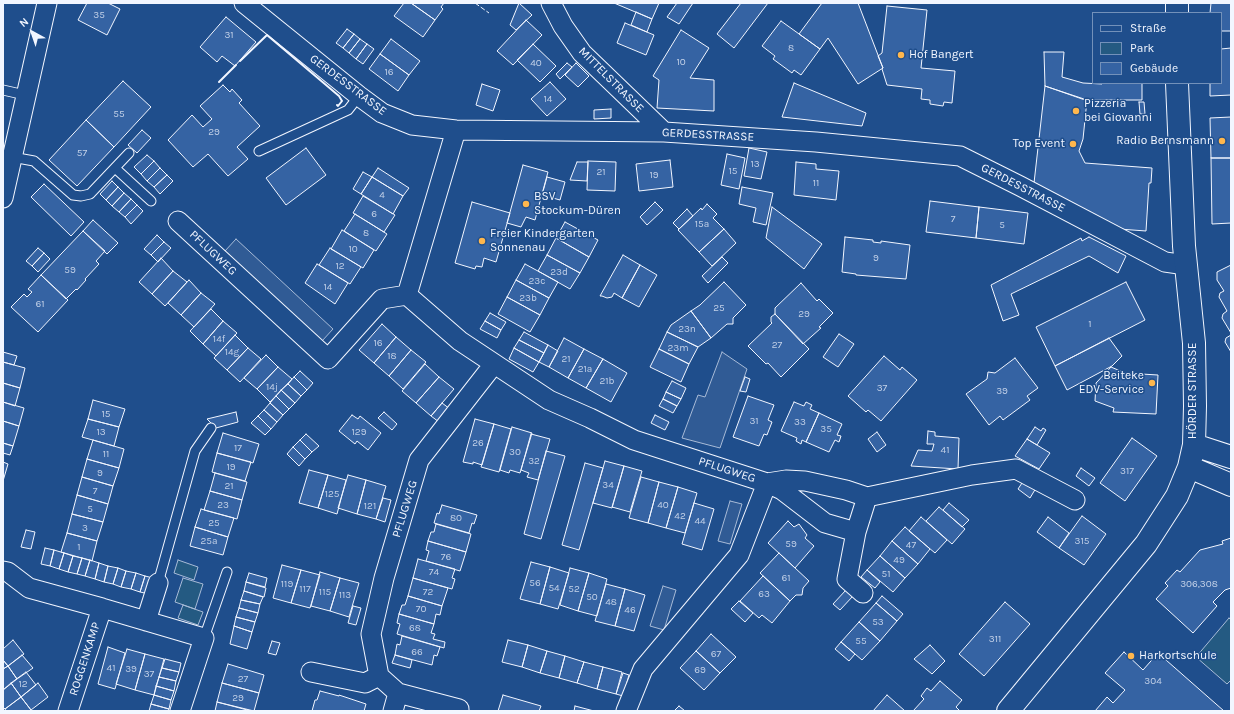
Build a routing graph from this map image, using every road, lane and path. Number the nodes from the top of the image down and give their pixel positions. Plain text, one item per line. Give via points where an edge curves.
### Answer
1 (47, 3) edge
2 (244, 3) edge
3 (551, 3) edge
4 (1177, 84) edge
5 (3, 90) edge
6 (26, 95) junction
7 (359, 96) junction
8 (456, 130) junction
9 (664, 132) junction
10 (259, 151) dead end
11 (129, 153) dead end
12 (12, 157) junction
13 (115, 168) junction
14 (3, 198) edge
15 (151, 201) dead end
16 (178, 221) dead end
17 (1186, 265) junction
18 (407, 295) junction
19 (494, 364) junction
20 (211, 428) dead end
21 (1194, 445) junction
22 (1231, 457) edge
23 (1189, 467) junction
24 (767, 483) junction
25 (1231, 485) edge
26 (867, 497) junction
27 (1074, 500) dead end
28 (856, 532) junction
29 (3, 571) edge
30 (227, 572) dead end
31 (158, 583) joint
32 (863, 593) dead end
33 (102, 608) junction
34 (146, 621) junction
35 (204, 638) junction
36 (312, 672) dead end
37 (379, 676) junction
38 (398, 692) junction
39 (68, 711) edge
40 (180, 711) edge
41 (393, 711) edge
42 (459, 711) edge
43 (626, 711) edge
44 (1008, 711) edge

1 - 6 street
2 - 7 street, GERDESSTRASSE
3 - 9 street, MITTELSTRASSE via 582,53
4 - 17 main road, HÖRDER STRASSE
5 - 6 lane
6 - 12 street
7 - 8 street, GERDESSTRASSE via 382,112 412,125
7 - 10 lane via 348,110
8 - 9 street, GERDESSTRASSE
8 - 18 street
9 - 17 street, GERDESSTRASSE via 816,142 960,156 1165,262
11 - 13 lane
12 - 13 lane via 34,161 73,195 81,196 90,194
12 - 14 street
13 - 15 lane
16 - 18 street, PFLUGWEG via 328,359 382,299
17 - 21 main road, HÖRDER STRASSE via 1194,343
18 - 19 street, PFLUGWEG via 460,341
19 - 24 street, PFLUGWEG via 550,400 634,440
19 - 37 street, PFLUGWEG via 419,460 384,578 371,634
20 - 31 lane via 195,451
21 - 22 main road
21 - 23 main road, HÖRDER STRASSE
23 - 25 main road
23 - 44 main road, HÖRDER STRASSE via 1177,496 1146,544
24 - 26 street, PFLUGWEG via 805,481
24 - 28 street, PFLUGWEG via 782,490 825,523
24 - 43 street, PFLUGWEG via 738,555 643,670
26 - 27 street via 972,475 1016,469
26 - 28 street
28 - 32 street via 847,579
29 - 33 street, ROGGENKAMP via 29,588
30 - 35 lane
31 - 34 street
33 - 34 street, ROGGENKAMP
33 - 39 street, ROGGENKAMP
34 - 35 street, ROGGENKAMP
35 - 40 street
36 - 37 street via 365,683
37 - 38 street
38 - 41 street
38 - 42 street

